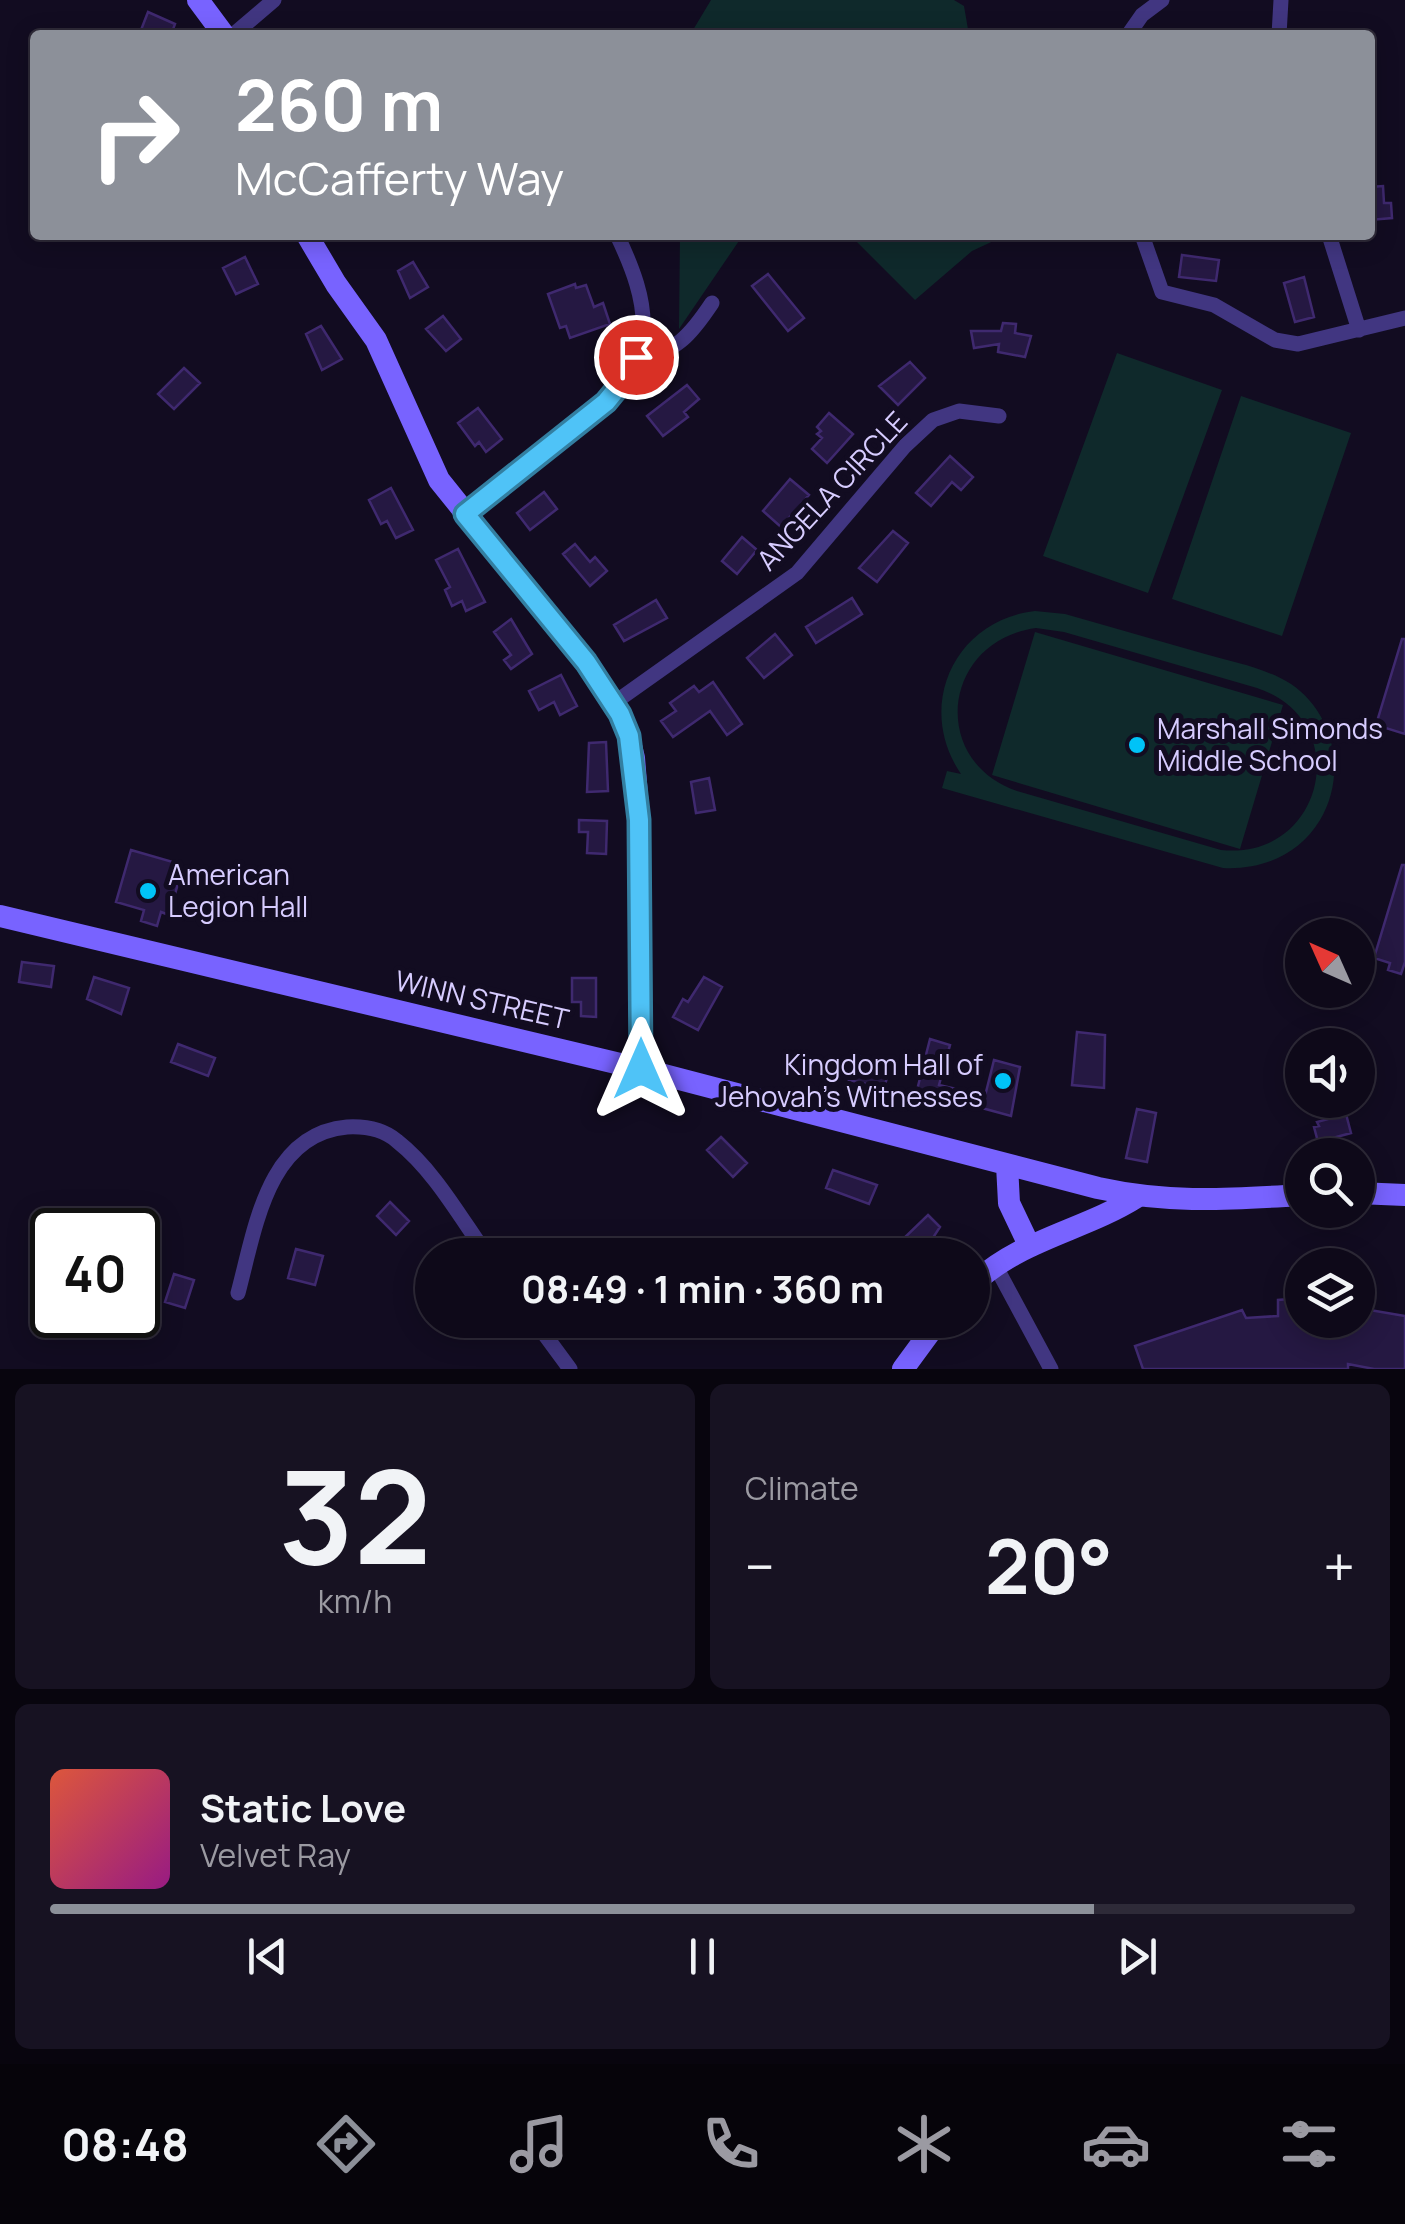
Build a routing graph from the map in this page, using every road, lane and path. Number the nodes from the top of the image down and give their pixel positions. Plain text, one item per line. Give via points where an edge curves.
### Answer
1 (198, 0) edge
2 (274, 0) edge
3 (1162, 0) edge
4 (1281, 0) edge
5 (220, 30) edge
6 (239, 30) edge
7 (1132, 30) edge
8 (1279, 30) edge
9 (310, 240) edge
10 (620, 240) edge
11 (1144, 240) edge
12 (1332, 240) edge
13 (712, 303) dead end
14 (1405, 318) edge
15 (1359, 330) junction
16 (636, 357) junction
17 (999, 416) dead end
18 (465, 514) junction
19 (614, 704) junction
20 (0, 916) edge
21 (641, 1069) junction
22 (1007, 1164) junction
23 (1375, 1193) edge
24 (1405, 1194) edge
25 (1285, 1196) edge
26 (1137, 1197) junction
27 (475, 1238) edge
28 (1029, 1245) junction
29 (995, 1265) junction
30 (990, 1269) edge
31 (238, 1293) dead end
32 (547, 1338) edge
33 (925, 1338) edge
34 (570, 1369) edge
35 (902, 1369) edge
36 (1051, 1369) edge

1 - 5 main road
2 - 6 street
3 - 7 street
4 - 8 street
9 - 18 main road via 373,334 434,471
10 - 16 street via 643,302
11 - 15 street via 1162,292 1225,310 1275,340 1290,344
12 - 15 street
13 - 16 street via 671,350
14 - 15 street
16 - 18 street via 606,402
17 - 19 street, ANGELA CIRCLE via 959,410 924,427 797,573
18 - 19 main road
19 - 21 main road via 636,776
20 - 21 main road, WINN STREET
21 - 22 main road, WINN STREET
22 - 26 main road, WINN STREET
22 - 28 main road via 1009,1203
23 - 24 main road
25 - 26 main road, WINN STREET
26 - 28 main road
27 - 31 street via 397,1140 374,1129 341,1128 306,1141 283,1161
28 - 29 main road
29 - 30 main road
29 - 36 street
32 - 34 street
33 - 35 main road

